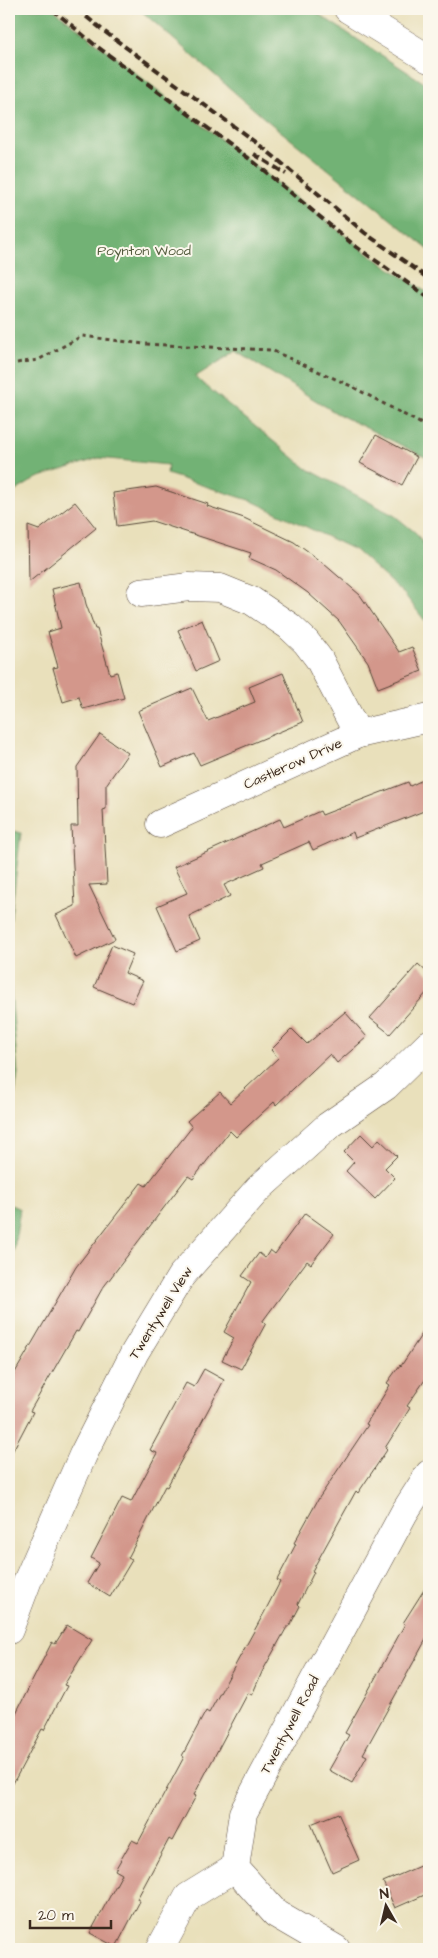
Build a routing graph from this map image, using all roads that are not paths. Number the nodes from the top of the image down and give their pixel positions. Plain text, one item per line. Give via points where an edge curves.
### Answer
1 (348, 9) edge
2 (429, 59) edge
3 (141, 594) dead end
4 (429, 718) edge
5 (358, 734) junction
6 (160, 824) dead end
7 (429, 1044) edge
8 (429, 1474) edge
9 (9, 1630) edge
10 (235, 1868) junction
11 (160, 1949) edge
12 (336, 1949) edge

1 - 2 street
3 - 5 street via 189,587 220,588 252,601 306,642 319,659
4 - 5 street, Castlerow Drive
5 - 6 street, Castlerow Drive
7 - 9 street, Twentywell View via 386,1086 328,1126 258,1189 182,1276 135,1352 83,1455
8 - 10 street, Twentywell Road via 404,1513 243,1813
10 - 11 street via 188,1897
10 - 12 street via 276,1914

